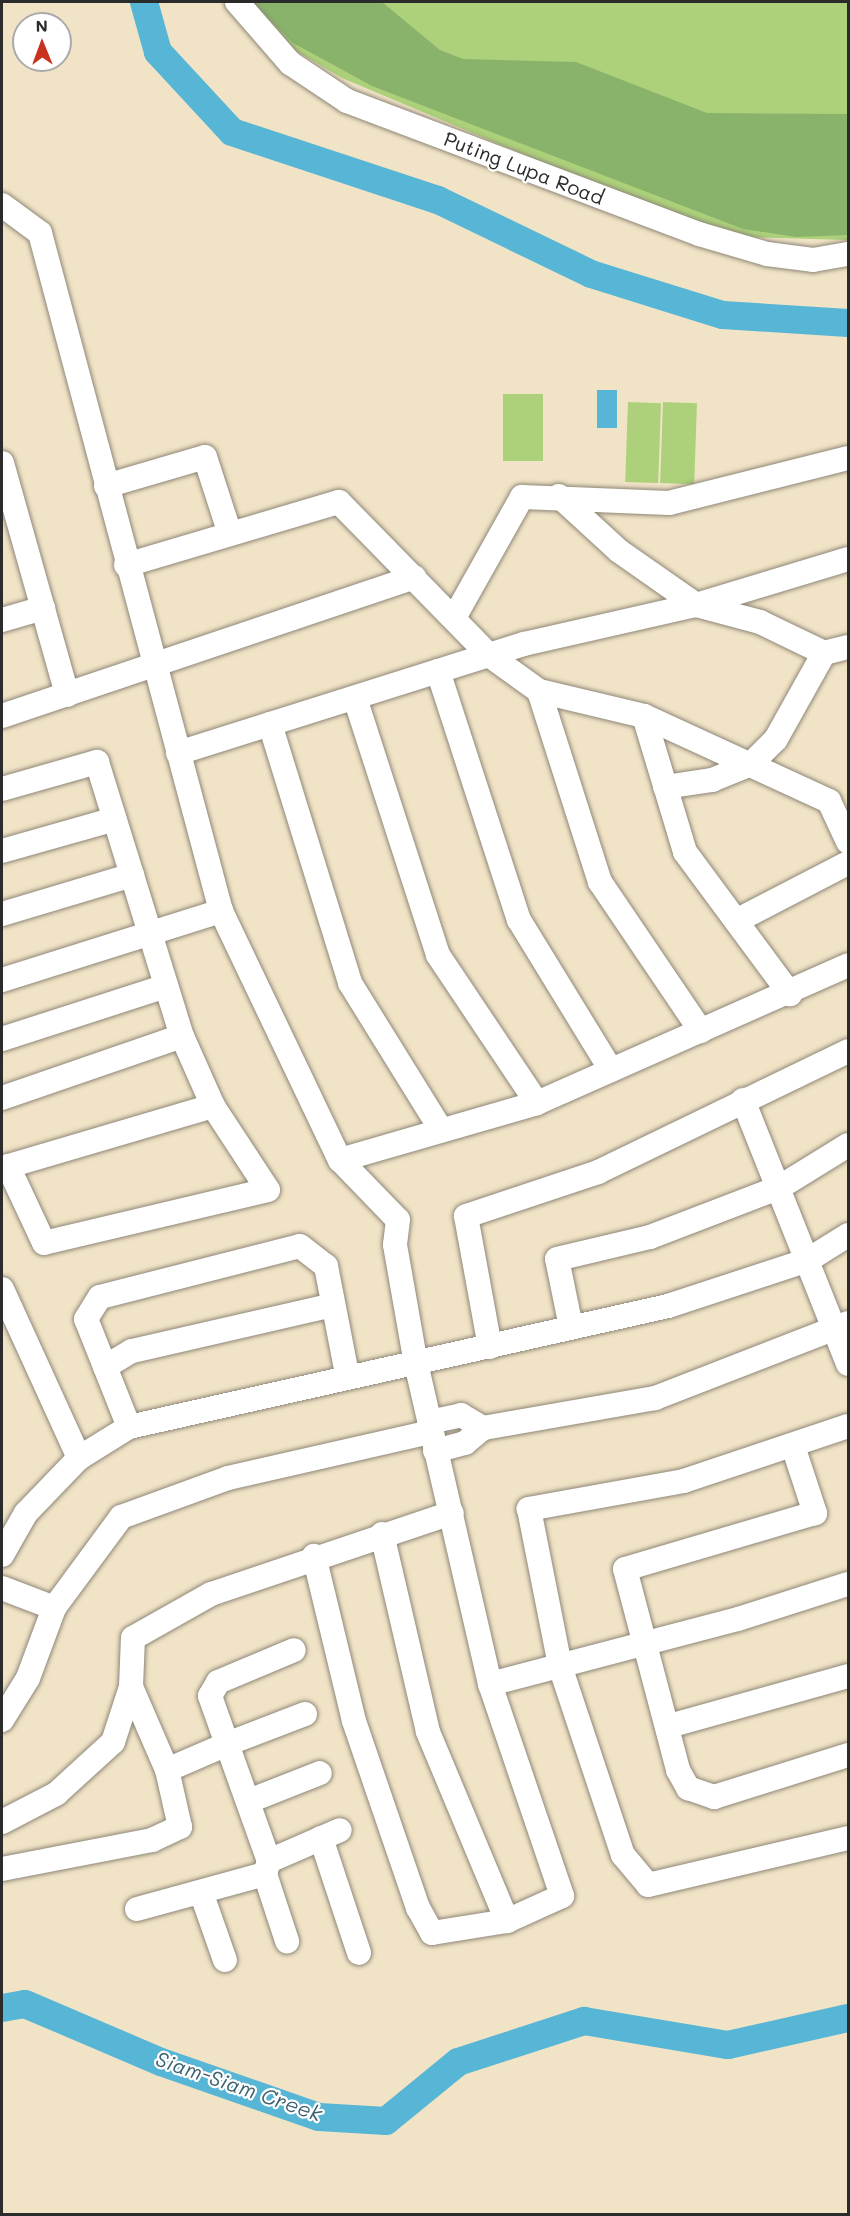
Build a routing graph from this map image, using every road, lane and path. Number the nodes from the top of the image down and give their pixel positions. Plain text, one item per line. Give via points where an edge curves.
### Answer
1 (237, 2) edge
2 (2, 205) edge
3 (849, 254) edge
4 (849, 458) edge
5 (2, 463) edge
6 (106, 486) junction
7 (559, 496) junction
8 (9, 522) edge
9 (229, 531) junction
10 (849, 559) edge
11 (126, 565) junction
12 (414, 577) junction
13 (696, 605) junction
14 (43, 608) junction
15 (454, 618) junction
16 (2, 620) edge
17 (849, 647) edge
18 (824, 653) junction
19 (489, 655) junction
20 (153, 666) junction
21 (438, 671) junction
22 (539, 692) junction
23 (67, 695) junction
24 (354, 698) junction
25 (2, 716) edge
26 (644, 716) junction
27 (270, 724) junction
28 (178, 753) junction
29 (751, 764) junction
30 (665, 787) junction
31 (2, 789) edge
32 (115, 819) junction
33 (849, 842) edge
34 (2, 851) edge
35 (849, 863) edge
36 (132, 875) junction
37 (221, 911) junction
38 (2, 914) edge
39 (738, 920) junction
40 (151, 935) junction
41 (849, 965) edge
42 (2, 980) edge
43 (166, 986) junction
44 (790, 994) junction
45 (701, 1031) junction
46 (182, 1036) junction
47 (2, 1039) edge
48 (849, 1051) edge
49 (611, 1070) junction
50 (2, 1098) edge
51 (743, 1100) junction
52 (537, 1103) junction
53 (213, 1106) junction
54 (441, 1130) junction
55 (849, 1145) edge
56 (340, 1160) junction
57 (5, 1167) edge
58 (780, 1188) junction
59 (849, 1235) edge
60 (808, 1260) junction
61 (2, 1289) edge
62 (333, 1305) junction
63 (571, 1327) junction
64 (842, 1328) edge
65 (490, 1347) junction
66 (415, 1359) junction
67 (849, 1364) edge
68 (105, 1367) junction
69 (347, 1374) junction
70 (849, 1425) edge
71 (129, 1427) junction
72 (432, 1435) junction
73 (793, 1446) junction
74 (79, 1458) junction
75 (452, 1513) junction
76 (382, 1534) junction
77 (2, 1555) edge
78 (314, 1556) junction
79 (849, 1584) edge
80 (2, 1588) edge
81 (54, 1608) junction
82 (644, 1643) junction
83 (294, 1650) dead end
84 (560, 1666) junction
85 (849, 1676) edge
86 (490, 1684) junction
87 (130, 1687) junction
88 (305, 1714) dead end
89 (2, 1720) edge
90 (669, 1726) junction
91 (227, 1744) junction
92 (849, 1755) edge
93 (167, 1770) junction
94 (320, 1773) dead end
95 (249, 1801) junction
96 (2, 1822) edge
97 (849, 1838) edge
98 (267, 1868) junction
99 (2, 1869) edge
100 (201, 1892) junction
101 (137, 1909) dead end
102 (507, 1921) junction
103 (287, 1941) dead end
104 (359, 1953) dead end
105 (225, 1960) dead end

1 - 3 street, Puting Lupa Road via 290,63 347,101 699,234 767,254 813,260
2 - 6 street via 40,233
4 - 7 street via 669,503
5 - 8 street
6 - 9 street via 205,457
6 - 11 street
7 - 13 street via 619,551
7 - 15 street via 522,496
8 - 14 street
9 - 11 street
9 - 12 street via 339,502
10 - 13 street
11 - 20 street
12 - 15 street
12 - 20 street
13 - 18 street via 760,622
13 - 19 street via 613,620
14 - 16 street
14 - 23 street
15 - 19 street
17 - 18 street
18 - 29 street via 776,739
19 - 21 street
19 - 22 street
20 - 23 street
20 - 28 street
21 - 24 street
21 - 49 street via 519,920
22 - 26 street
22 - 45 street via 600,882
23 - 25 street
24 - 27 street
24 - 52 street via 438,955
26 - 29 street
26 - 30 street
27 - 28 street
27 - 54 street via 350,983
28 - 37 street
29 - 30 street via 712,780
29 - 33 street via 829,801
30 - 39 street via 686,852
31 - 32 street via 97,762
32 - 34 street
32 - 36 street
35 - 39 street
36 - 38 street
36 - 40 street
37 - 40 street
37 - 56 street
39 - 44 street
40 - 42 street
40 - 43 street
41 - 44 street
43 - 46 street
43 - 47 street
44 - 45 street
45 - 49 street
46 - 50 street
46 - 53 street
48 - 51 street
49 - 52 street
51 - 58 street
51 - 65 street via 598,1172 466,1216
52 - 54 street
53 - 57 street
53 - 57 street via 268,1190 44,1243
54 - 56 street
55 - 58 street
56 - 66 street via 378,1206 398,1220 395,1245
58 - 60 street
58 - 63 street via 650,1237 557,1259
59 - 60 street
60 - 63 street via 668,1306
60 - 64 street
61 - 74 street
62 - 68 street via 132,1352
62 - 68 street via 326,1266 300,1246 100,1297 86,1319
62 - 69 street
63 - 65 street
64 - 67 street
64 - 72 street via 655,1398 483,1428 461,1415
65 - 66 street
66 - 69 street
66 - 72 street
68 - 71 street
69 - 71 street
70 - 73 street
71 - 74 street
72 - 75 street
72 - 81 street via 228,1478 121,1516
73 - 82 street via 814,1513 625,1569
73 - 84 street via 684,1481 529,1509
74 - 77 street via 26,1513
75 - 76 street
75 - 86 street
76 - 78 street
76 - 102 street via 428,1732
78 - 87 street via 211,1594 133,1638
78 - 102 street via 354,1721 418,1908 432,1933
79 - 82 street
80 - 81 street
81 - 89 street via 28,1678
82 - 84 street
82 - 90 street
83 - 91 street via 211,1689
84 - 86 street
84 - 97 street via 623,1855 648,1885
85 - 90 street
86 - 102 street via 562,1896
87 - 93 street
87 - 96 street via 113,1742 56,1794
88 - 91 street
90 - 92 street via 688,1788 714,1797
91 - 93 street
91 - 95 street
93 - 99 street via 180,1827 152,1840
94 - 95 street
95 - 98 street
98 - 100 street
98 - 103 street
98 - 104 street via 331,1834
100 - 101 street
100 - 105 street

